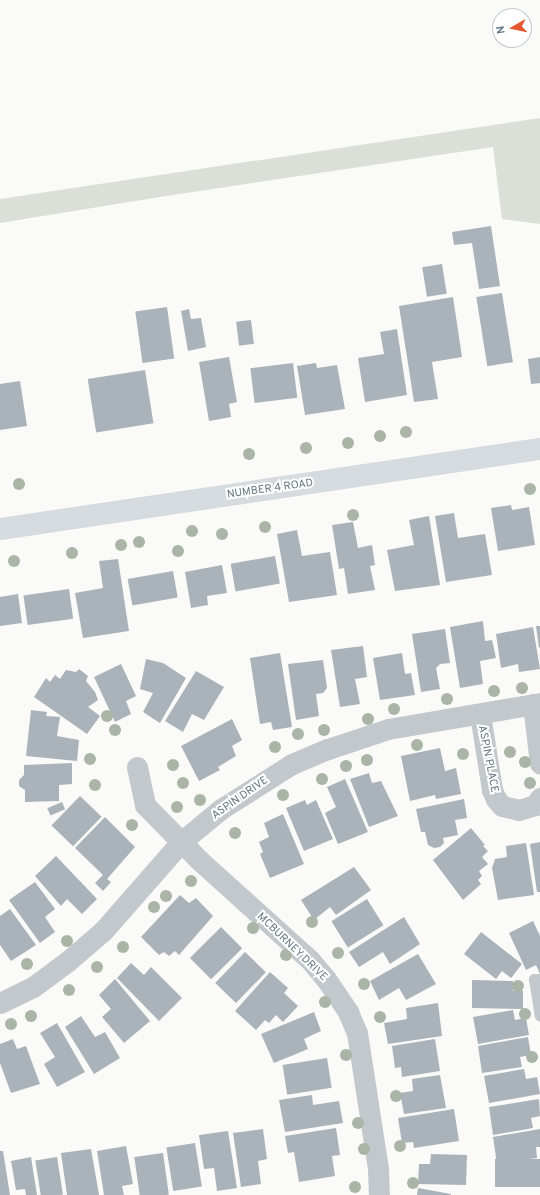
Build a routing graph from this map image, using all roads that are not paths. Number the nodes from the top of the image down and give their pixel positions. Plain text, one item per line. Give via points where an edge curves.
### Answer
1 (540, 449) edge
2 (0, 529) edge
3 (536, 703) edge
4 (480, 714) junction
5 (540, 764) edge
6 (137, 767) dead end
7 (540, 798) edge
8 (181, 842) junction
9 (540, 978) edge
10 (0, 1003) edge
11 (540, 1016) edge
12 (379, 1195) edge

1 - 2 main road, NUMBER 4 ROAD
3 - 4 street, ASPIN DRIVE
3 - 5 street
4 - 7 street, ASPIN PLACE via 492,790 496,799 502,806 519,810 535,805
4 - 8 street, ASPIN DRIVE via 388,729 292,764 256,784
6 - 8 street, MCBURNEY DRIVE via 145,805
8 - 10 street, ASPIN DRIVE via 103,931 33,987
8 - 12 street, MCBURNEY DRIVE via 310,960 348,1012 357,1034 378,1169
9 - 11 lane via 534,979

